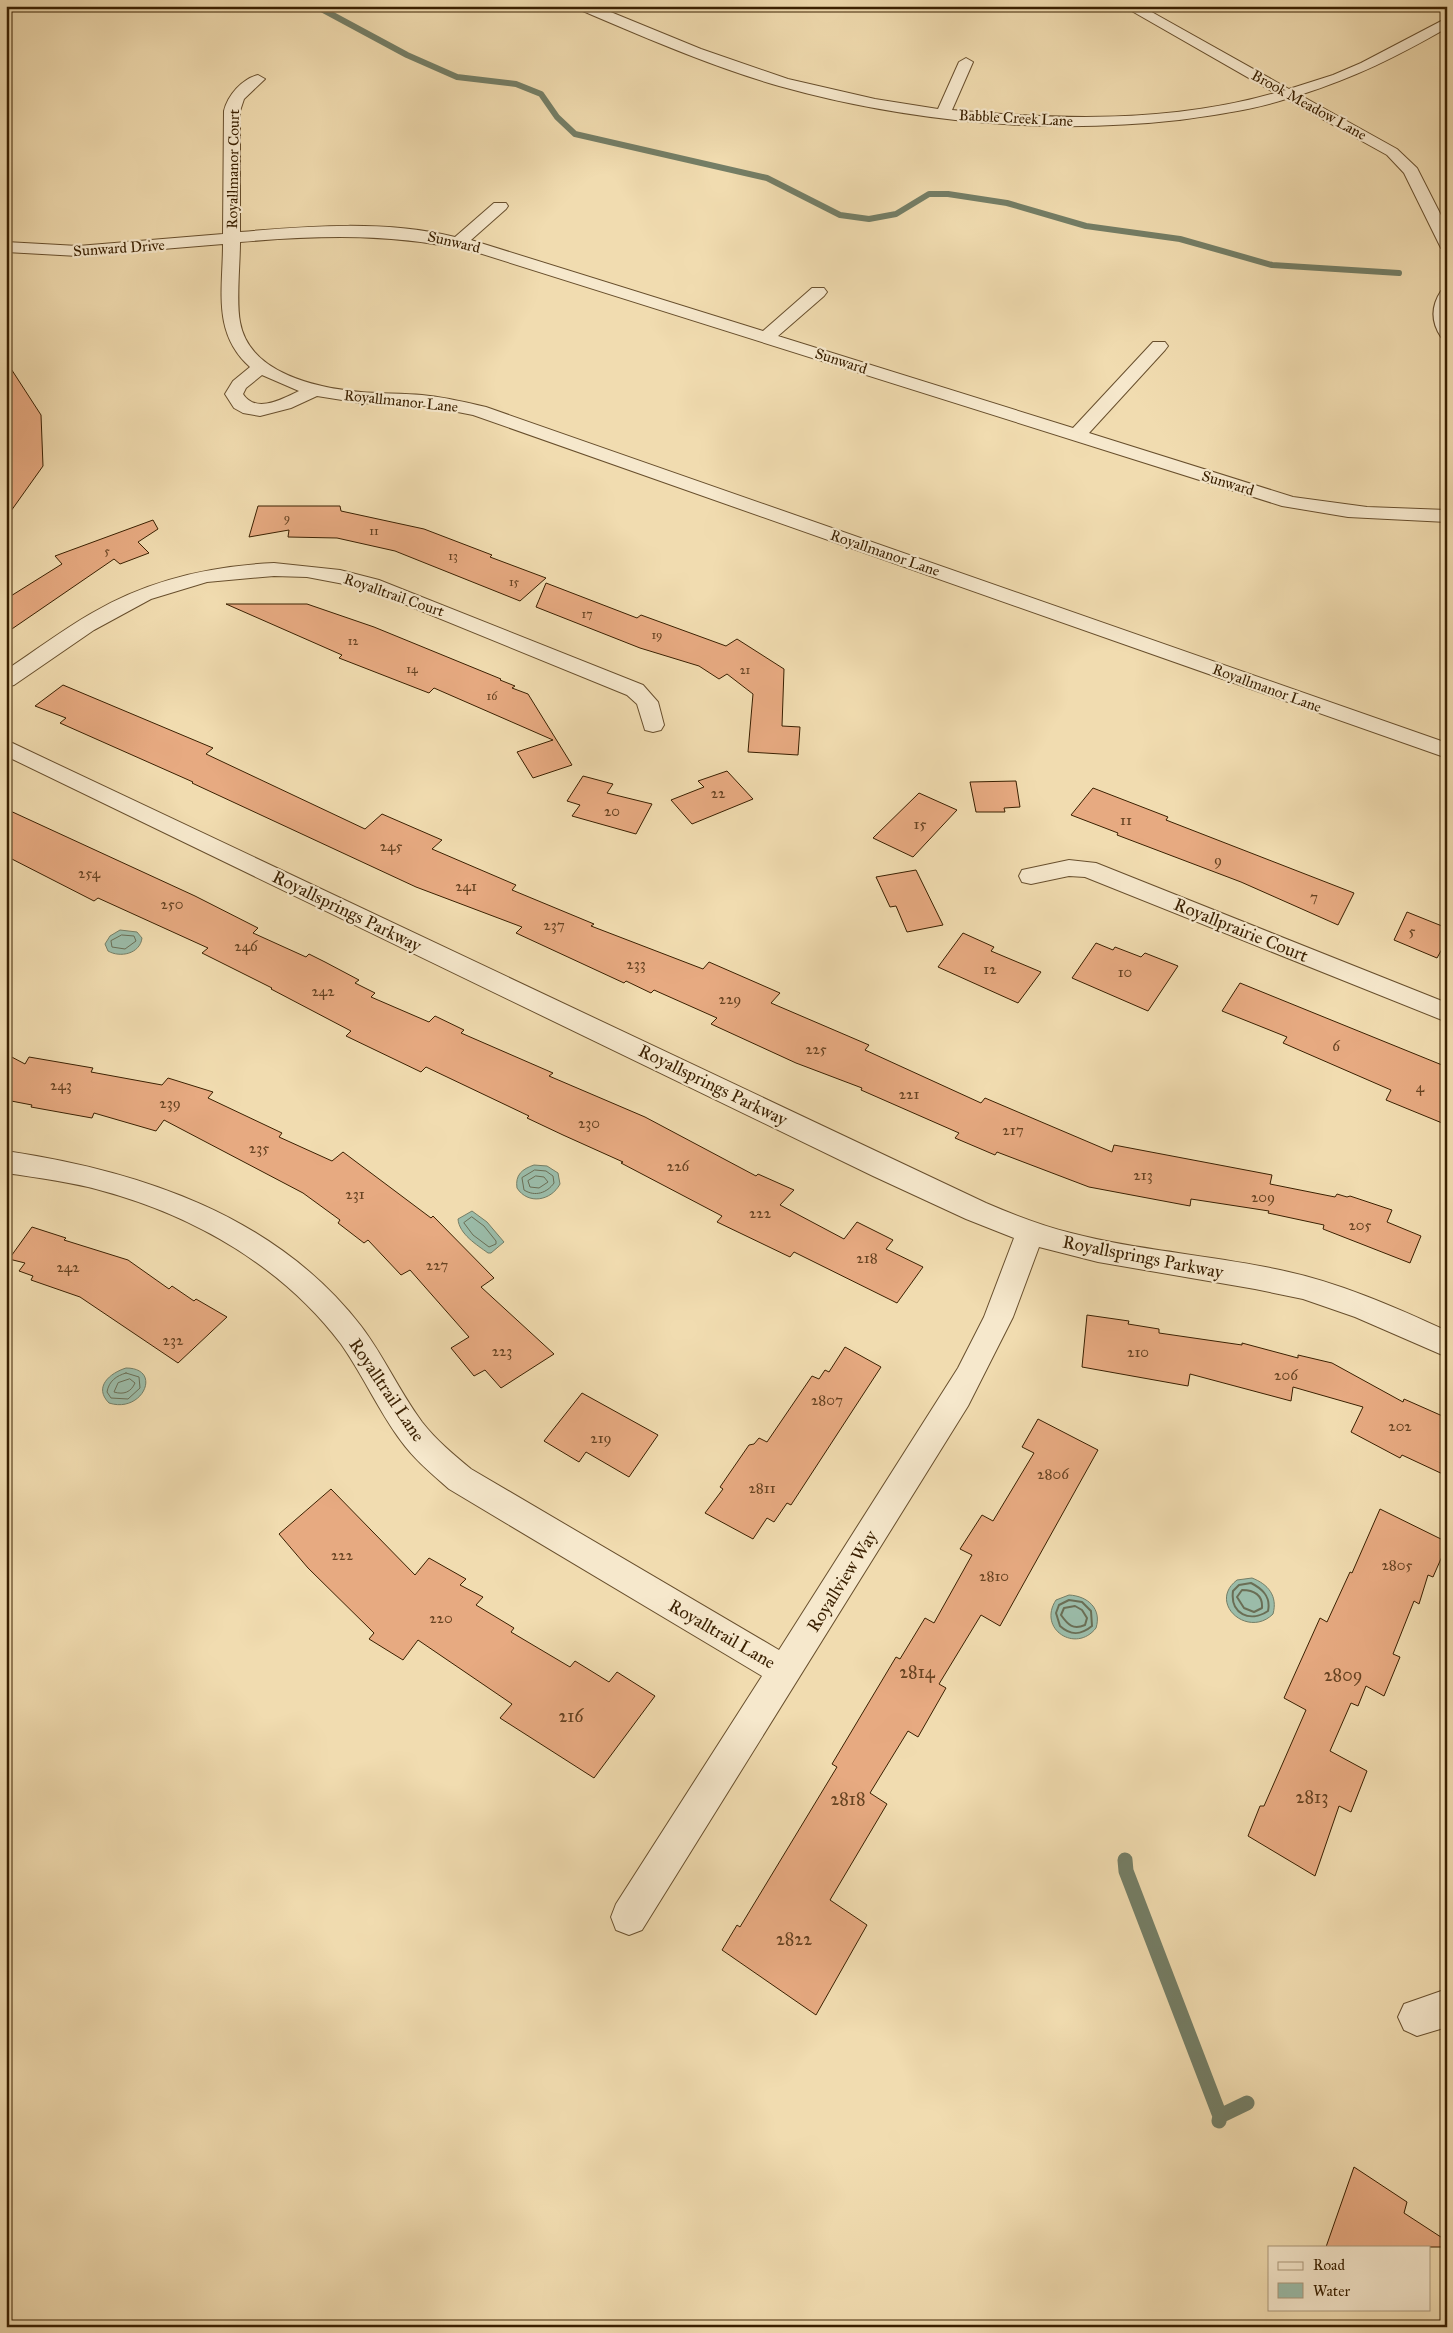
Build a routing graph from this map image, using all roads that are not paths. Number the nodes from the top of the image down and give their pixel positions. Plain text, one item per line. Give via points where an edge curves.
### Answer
1 (583, 6) edge
2 (1130, 6) edge
3 (1446, 14) edge
4 (966, 62) dead end
5 (258, 79) dead end
6 (1287, 93) junction
7 (943, 114) junction
8 (500, 206) dead end
9 (232, 239) junction
10 (459, 242) junction
11 (1447, 243) edge
12 (6, 247) edge
13 (818, 292) dead end
14 (1447, 295) edge
15 (1447, 333) edge
16 (766, 337) junction
17 (1159, 346) dead end
18 (261, 367) junction
19 (316, 390) junction
20 (1077, 435) junction
21 (1447, 516) edge
22 (6, 680) edge
23 (653, 724) dead end
24 (1444, 745) edge
25 (6, 747) edge
26 (1031, 876) dead end
27 (1447, 1013) edge
28 (6, 1162) edge
29 (1030, 1232) junction
30 (1447, 1344) edge
31 (784, 1671) junction
32 (628, 1917) dead end

1 - 7 street, Babble Creek Lane via 733,66 811,90
2 - 6 street, Brook Meadow Lane
3 - 6 street, Babble Creek Lane via 1356,71
4 - 7 street
5 - 9 street, Royallmanor Court via 240,94 232,111
6 - 7 street, Babble Creek Lane via 1244,106 1160,117 1029,121
6 - 11 street, Brook Meadow Lane via 1376,142 1403,161
8 - 10 street
9 - 10 street, Sunward via 354,230 406,233
9 - 12 street, Sunward Drive via 81,252
9 - 18 street, Royallmanor Lane via 232,330 245,353
10 - 16 street, Sunward
13 - 16 street
14 - 15 street via 1442,304 1441,319
16 - 20 street, Sunward
17 - 20 street
18 - 19 street, Royallmanor Lane
18 - 19 street via 239,385 234,394 246,409 279,407
19 - 24 street, Royallmanor Lane via 353,397 435,402 479,411
20 - 21 street, Sunward via 1288,502 1323,510
22 - 23 street, Royalltrail Court via 95,619 154,590 231,572 297,570 339,575 372,584 635,690 647,702
25 - 29 street, Royallsprings Parkway via 883,1168
26 - 27 street, Royallprairie Court via 1070,868 1088,870
28 - 31 street, Royalltrail Lane via 66,1170 132,1187 214,1221 247,1242 294,1277 342,1324 408,1427 460,1479
29 - 30 street, Royallsprings Parkway via 1120,1256 1313,1291 1383,1315
29 - 31 street, Royallview Way via 1008,1298 976,1364
31 - 32 street, Royallview Way

